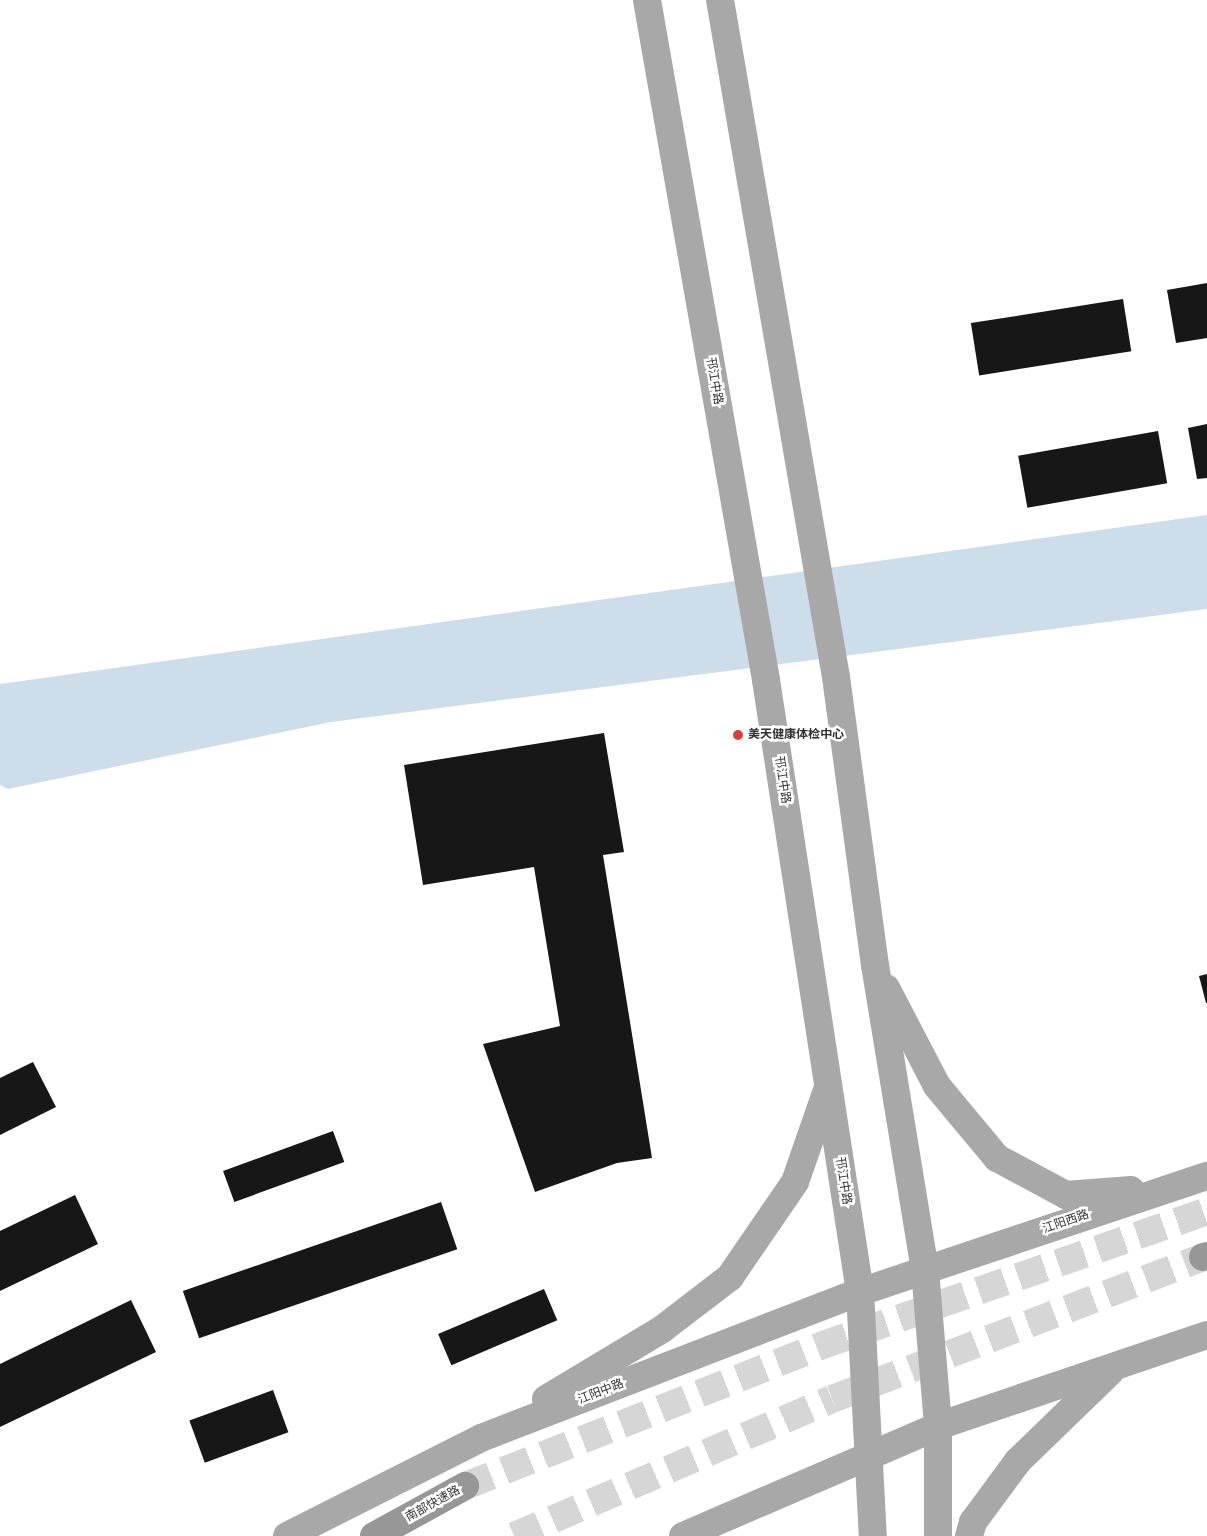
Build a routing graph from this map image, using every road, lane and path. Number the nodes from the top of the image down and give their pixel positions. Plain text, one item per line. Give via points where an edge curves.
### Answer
1 (647, 0) edge
2 (720, 0) edge
3 (875, 966) junction
4 (828, 1086) junction
5 (1207, 1176) edge
6 (1170, 1187) junction
7 (925, 1270) junction
8 (860, 1292) junction
9 (1207, 1335) edge
10 (1115, 1367) junction
11 (938, 1426) junction
12 (481, 1438) junction
13 (868, 1456) junction
14 (465, 1486) tunnel mouth
15 (287, 1536) edge
16 (374, 1536) edge
17 (684, 1536) edge
18 (873, 1536) edge
19 (938, 1536) edge
20 (969, 1536) edge

1 - 4 main road, 邗江中路 via 766,680
2 - 3 main road via 836,677
3 - 6 main road via 937,1086 997,1158 1066,1195
3 - 7 main road
4 - 8 main road, 邗江中路
4 - 12 main road via 795,1182 730,1277 661,1330
5 - 6 main road, 江阳西路
6 - 7 main road, 江阳西路
7 - 8 main road, 江阳中路
7 - 11 main road
8 - 12 main road, 江阳中路
8 - 13 main road, 邗江中路
9 - 10 main road
10 - 11 main road
10 - 20 main road via 1018,1461 973,1522
11 - 13 main road
11 - 19 main road
12 - 15 main road, 江阳中路
13 - 17 main road
13 - 18 main road, 邗江中路
14 - 16 highway, 南部快速路

